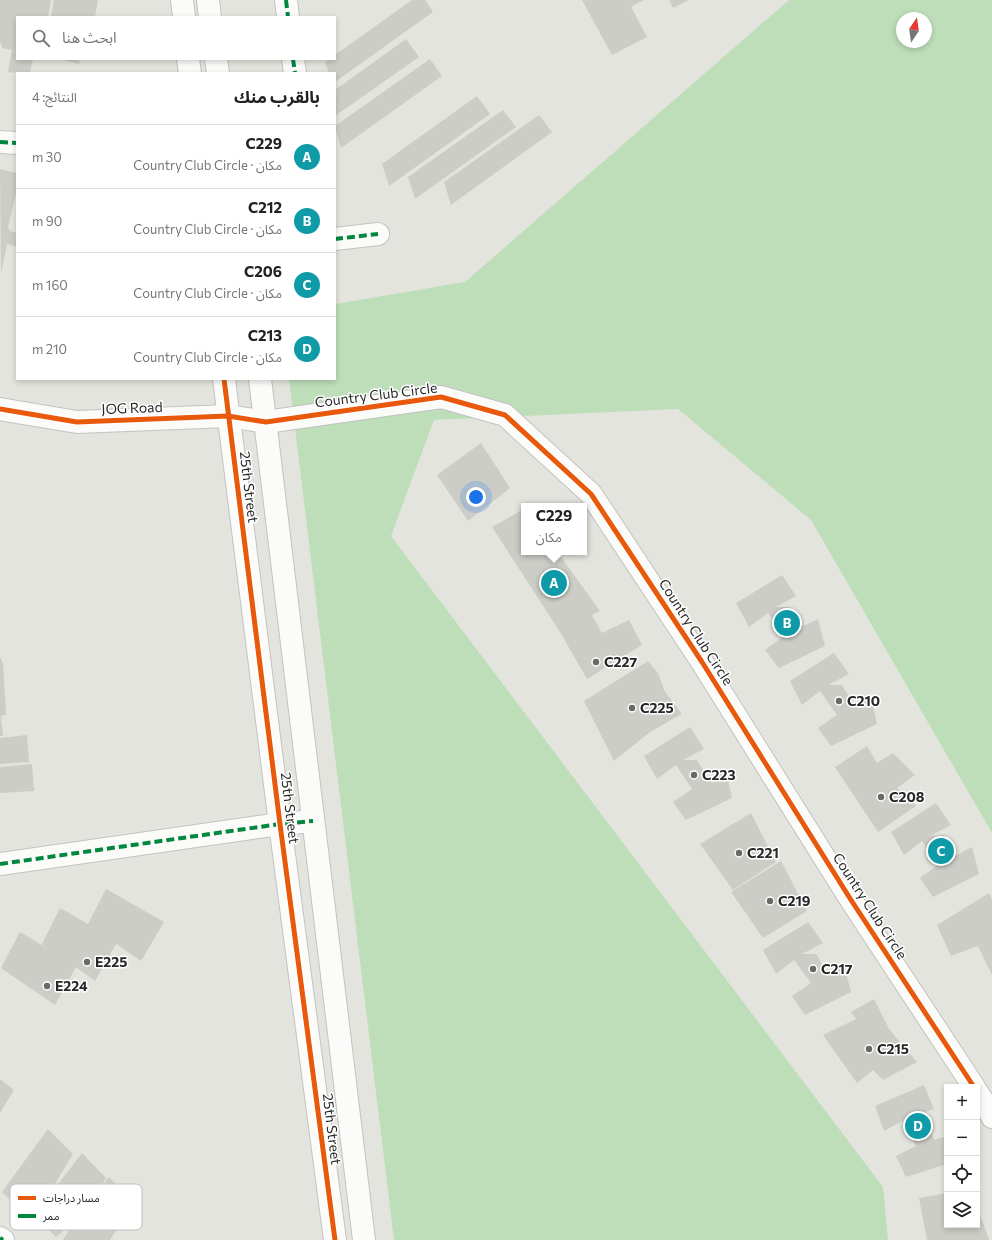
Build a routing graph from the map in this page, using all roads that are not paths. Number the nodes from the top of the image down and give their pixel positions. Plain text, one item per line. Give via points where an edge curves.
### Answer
1 (182, 0) edge
2 (208, 0) edge
3 (286, 0) edge
4 (184, 16) edge
5 (210, 16) edge
6 (288, 16) edge
7 (188, 60) edge
8 (216, 60) edge
9 (293, 60) edge
10 (190, 72) edge
11 (218, 72) edge
12 (295, 72) edge
13 (0, 142) edge
14 (16, 143) edge
15 (378, 234) dead end
16 (336, 238) edge
17 (224, 380) edge
18 (260, 380) edge
19 (0, 409) edge
20 (228, 416) junction
21 (266, 422) junction
22 (313, 821) junction
23 (280, 824) junction
24 (0, 864) edge
25 (972, 1084) edge
26 (980, 1097) edge
27 (992, 1117) edge
28 (0, 1238) edge
29 (3, 1240) edge
30 (335, 1240) edge
31 (364, 1240) edge

1 - 4 street
2 - 5 street
3 - 6 street
7 - 10 street
8 - 11 street
9 - 12 street
13 - 14 street
15 - 16 street
17 - 20 street, 25th Street
18 - 21 street, 25th Street
19 - 20 street, JOG Road via 77,422
20 - 21 street, JOG Road
20 - 23 street, 25th Street
21 - 22 street, 25th Street
21 - 25 street, Country Club Circle via 441,397 505,416 591,494 702,662 851,900
22 - 23 street
22 - 31 street, 25th Street
23 - 24 street
23 - 30 street, 25th Street
26 - 27 street
28 - 29 street

